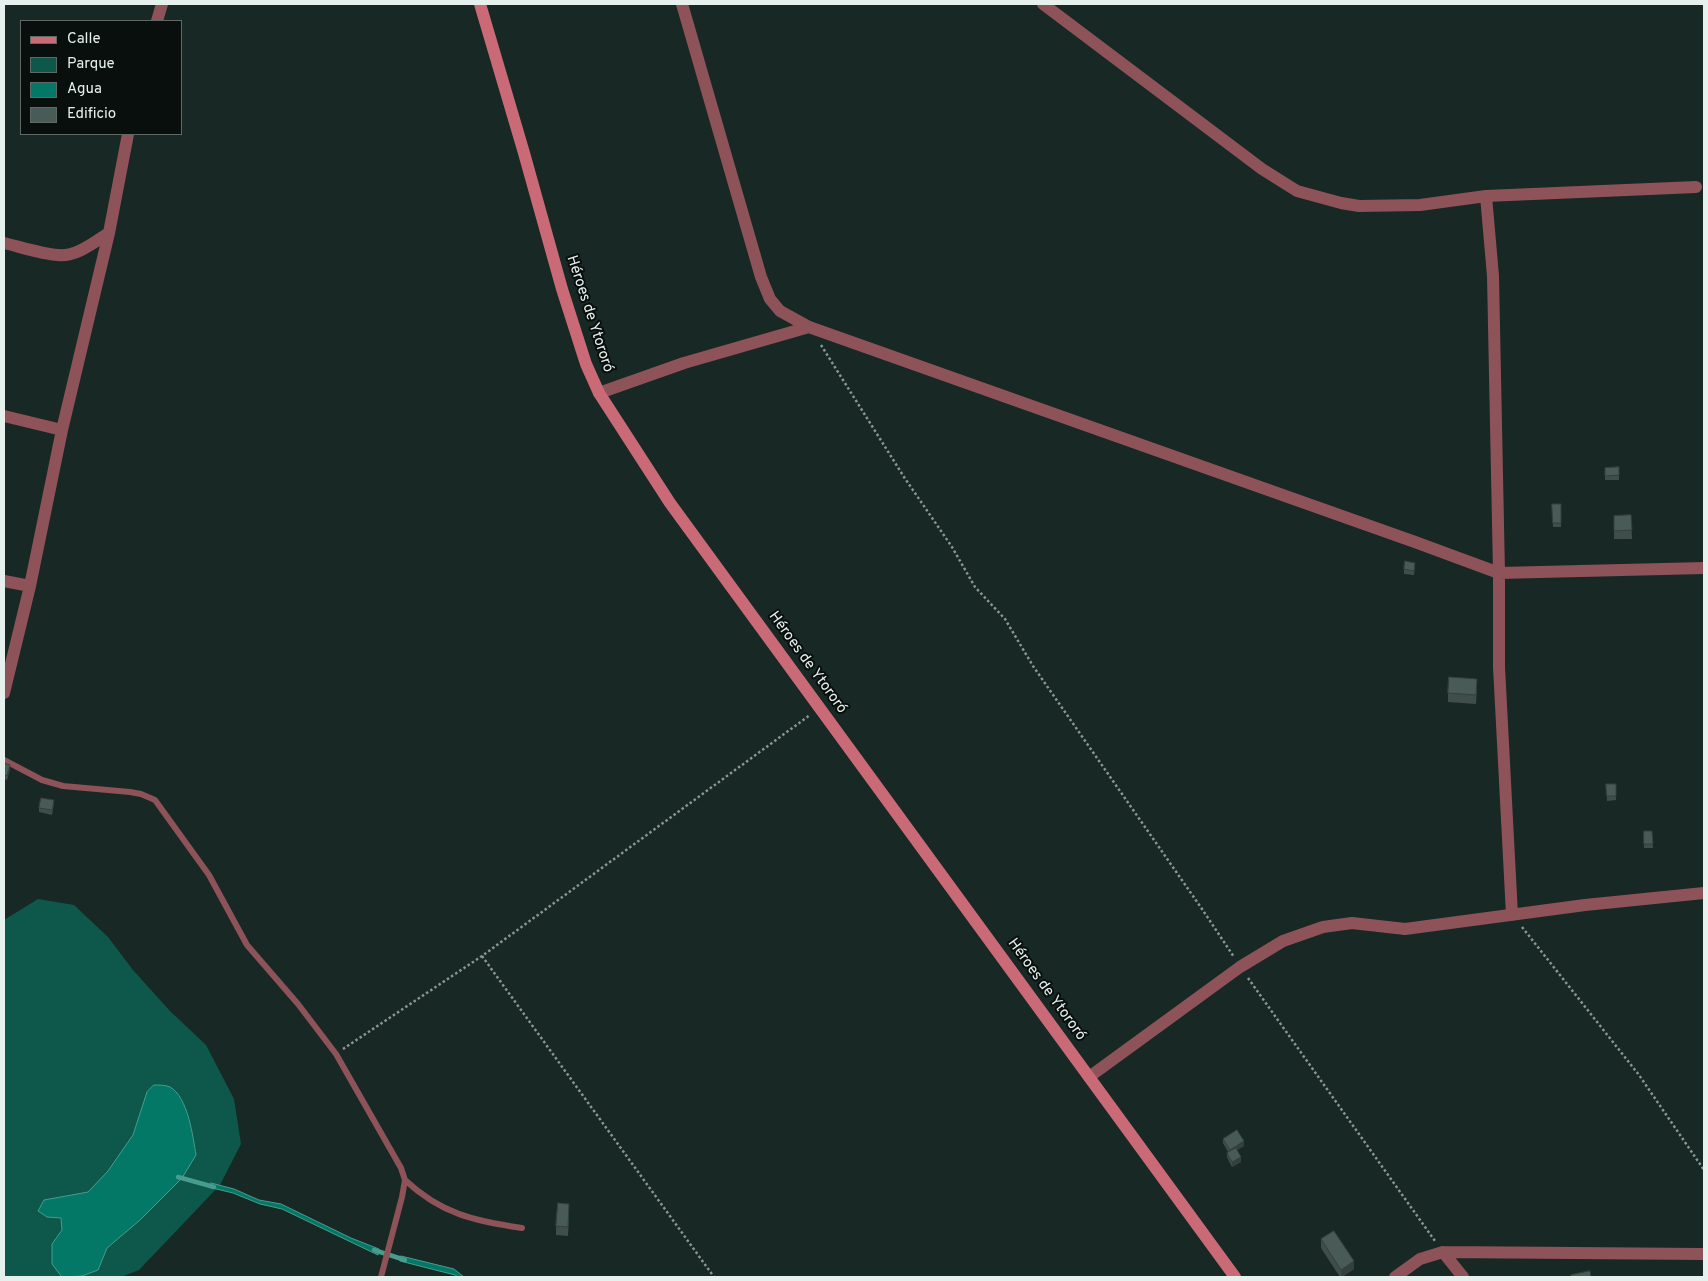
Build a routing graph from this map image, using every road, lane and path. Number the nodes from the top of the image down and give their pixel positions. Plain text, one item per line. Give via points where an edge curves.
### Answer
1 (162, 4) edge
2 (480, 4) edge
3 (682, 4) edge
4 (1043, 4) edge
5 (157, 20) edge
6 (128, 135) edge
7 (1696, 186) dead end
8 (1486, 196) junction
9 (109, 233) junction
10 (4, 242) edge
11 (809, 327) junction
12 (599, 393) junction
13 (4, 416) edge
14 (62, 430) junction
15 (1704, 568) edge
16 (1499, 573) junction
17 (4, 581) edge
18 (30, 586) junction
19 (4, 693) edge
20 (820, 708) junction
21 (4, 760) edge
22 (1704, 893) edge
23 (1512, 915) junction
24 (482, 956) junction
25 (1240, 967) junction
26 (336, 1054) junction
27 (1089, 1077) junction
28 (1704, 1170) edge
29 (405, 1180) junction
30 (522, 1228) dead end
31 (1443, 1252) junction
32 (1704, 1254) edge
33 (381, 1277) edge
34 (714, 1277) edge
35 (1235, 1277) edge
36 (1395, 1277) edge
37 (1463, 1277) edge

1 - 5 street
2 - 12 main road, Héroes de Ytororó via 562,289 586,364
3 - 11 street via 760,277 770,299 780,311
4 - 8 street via 1262,169 1297,191 1359,206 1420,205
6 - 9 street
7 - 8 street
8 - 16 street via 1493,276
9 - 10 street via 76,252 60,256
9 - 14 street
11 - 12 street via 684,363
11 - 16 street
11 - 25 path via 952,546 975,587 1005,619 1033,666
12 - 20 main road, Héroes de Ytororó via 670,503
13 - 14 street
14 - 18 street
15 - 16 street
16 - 23 street via 1499,667
17 - 18 street
18 - 19 street
20 - 24 path
20 - 27 main road, Héroes de Ytororó
21 - 26 lane via 42,780 63,786 135,793 155,800 209,876 247,945
22 - 23 street
23 - 25 street via 1405,929 1352,923 1323,927 1283,941
23 - 28 path via 1639,1075
24 - 26 path
24 - 34 path
25 - 27 street
25 - 31 path
26 - 29 lane via 402,1168
27 - 35 main road, Héroes de Ytororó
29 - 30 lane via 446,1210 478,1221
29 - 33 lane
31 - 32 street
31 - 36 street via 1420,1259
31 - 37 street

